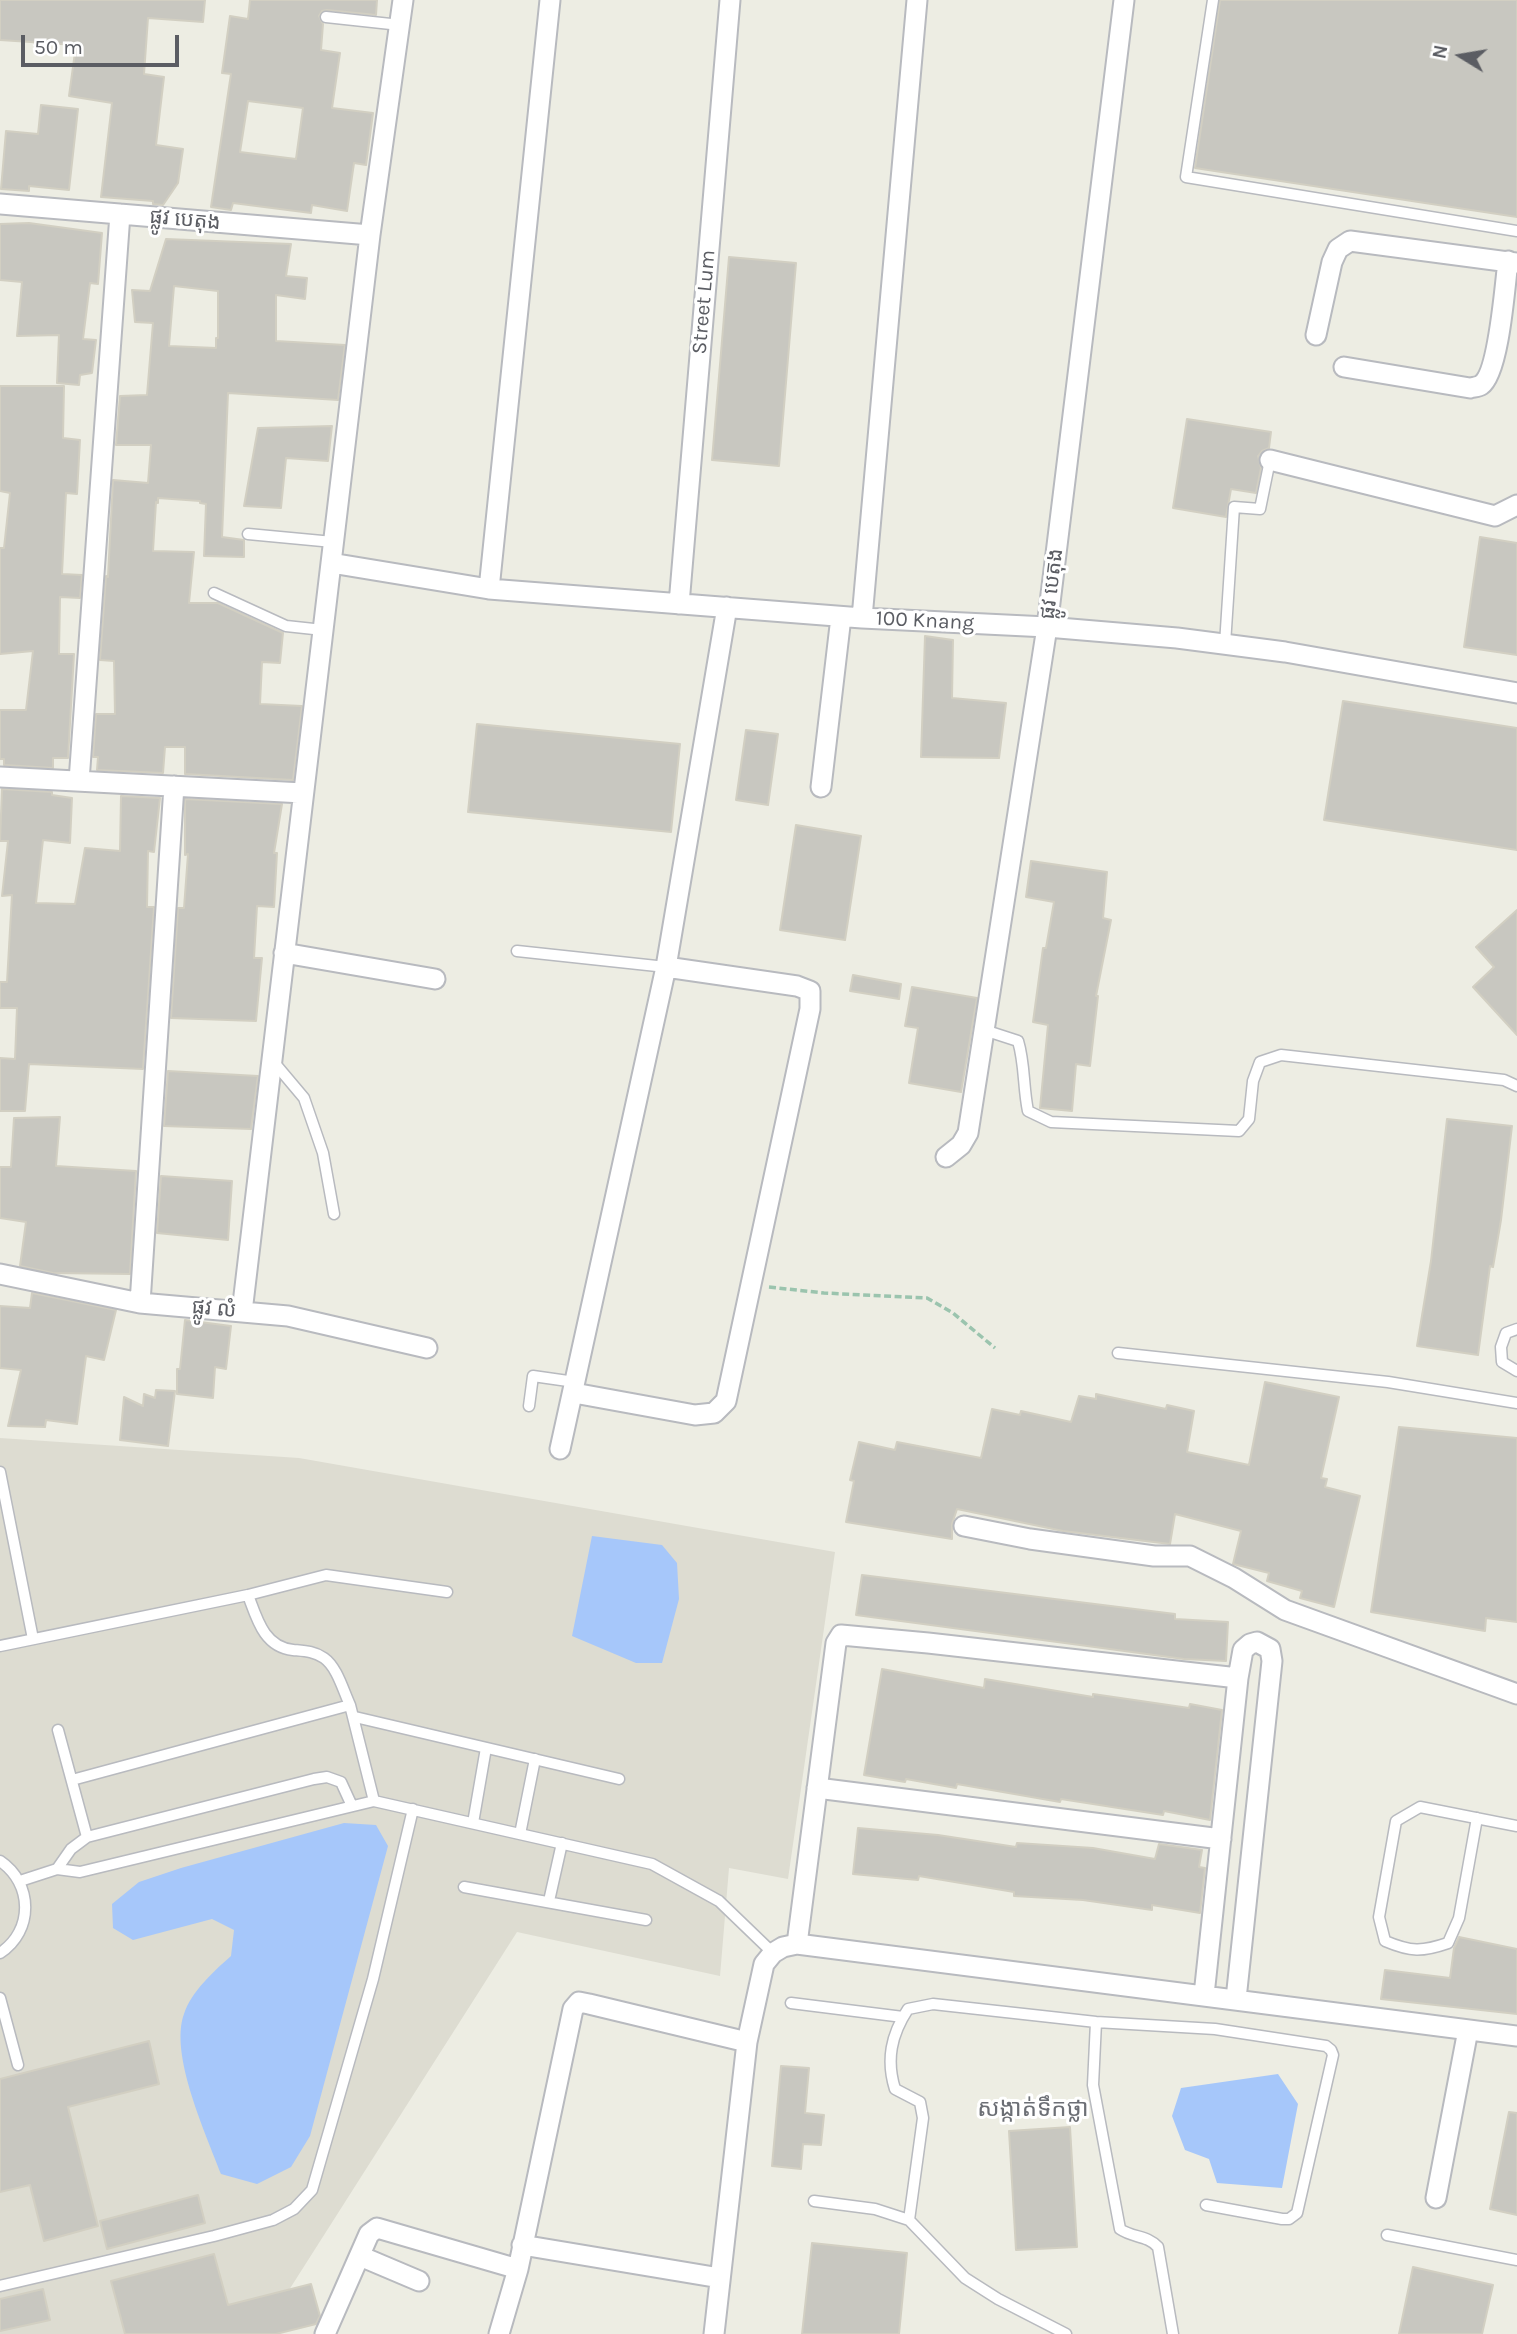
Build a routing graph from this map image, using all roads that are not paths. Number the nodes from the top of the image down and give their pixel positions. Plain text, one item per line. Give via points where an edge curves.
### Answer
1 (403, 0) edge
2 (550, 0) edge
3 (730, 0) edge
4 (917, 0) edge
5 (1124, 0) edge
6 (1213, 0) edge
7 (326, 17) dead end
8 (400, 25) junction
9 (0, 204) edge
10 (120, 214) junction
11 (1517, 231) edge
12 (370, 235) junction
13 (1513, 262) edge
14 (1316, 335) dead end
15 (1344, 367) dead end
16 (1270, 460) joint
17 (1517, 505) edge
18 (248, 534) dead end
19 (333, 542) junction
20 (331, 563) junction
21 (489, 589) junction
22 (214, 593) dead end
23 (679, 604) junction
24 (727, 607) junction
25 (841, 617) junction
26 (862, 618) junction
27 (1047, 627) junction
28 (323, 630) junction
29 (1225, 644) junction
30 (1517, 693) edge
31 (0, 776) edge
32 (79, 781) junction
33 (174, 786) junction
34 (821, 787) dead end
35 (303, 793) junction
36 (517, 951) dead end
37 (284, 953) junction
38 (666, 967) junction
39 (435, 979) dead end
40 (984, 1030) junction
41 (272, 1060) junction
42 (1517, 1086) edge
43 (946, 1157) dead end
44 (334, 1214) dead end
45 (0, 1274) edge
46 (140, 1303) junction
47 (242, 1312) junction
48 (1517, 1329) edge
49 (427, 1348) dead end
50 (1118, 1353) dead end
51 (1517, 1371) edge
52 (575, 1388) junction
53 (1517, 1403) edge
54 (530, 1406) dead end
55 (560, 1449) dead end
56 (0, 1472) edge
57 (964, 1526) dead end
58 (447, 1592) dead end
59 (248, 1595) junction
60 (33, 1639) junction
61 (0, 1646) edge
62 (1238, 1678) junction
63 (1517, 1694) edge
64 (351, 1705) junction
65 (355, 1717) junction
66 (58, 1730) dead end
67 (486, 1748) junction
68 (535, 1759) junction
69 (619, 1779) dead end
70 (72, 1780) junction
71 (817, 1788) junction
72 (374, 1801) junction
73 (352, 1806) junction
74 (413, 1809) junction
75 (1477, 1818) junction
76 (474, 1823) junction
77 (1517, 1826) edge
78 (520, 1834) junction
79 (87, 1837) junction
80 (1221, 1839) junction
81 (562, 1843) junction
82 (0, 1861) edge
83 (57, 1869) junction
84 (20, 1881) junction
85 (464, 1887) dead end
86 (549, 1901) junction
87 (646, 1920) dead end
88 (797, 1944) junction
89 (0, 1953) edge
90 (773, 1953) junction
91 (1204, 1995) junction
92 (0, 1997) edge
93 (1236, 1999) junction
94 (791, 2003) dead end
95 (2, 2017) edge
96 (903, 2017) junction
97 (1096, 2022) junction
98 (1468, 2030) junction
99 (1517, 2036) edge
100 (747, 2042) junction
101 (18, 2065) dead end
102 (1436, 2199) dead end
103 (814, 2201) dead end
104 (1206, 2205) dead end
105 (909, 2220) junction
106 (1387, 2235) dead end
107 (522, 2245) junction
108 (360, 2256) junction
109 (1517, 2260) edge
110 (518, 2269) junction
111 (720, 2278) junction
112 (419, 2281) dead end
113 (0, 2286) edge
114 (325, 2334) edge
115 (499, 2334) edge
116 (714, 2334) edge
117 (1066, 2334) edge
118 (1173, 2334) edge

1 - 8 street
2 - 21 street
3 - 23 street, Street Lum
4 - 26 street
5 - 27 street, ផ្លូវ បេតុង
6 - 11 lane via 1186,177
7 - 8 lane
8 - 12 street
9 - 10 street, ផ្លូវ បេតុង
10 - 12 street, ផ្លូវ បេតុង
10 - 32 street
12 - 19 street
13 - 14 street via 1350,242 1338,249 1332,262
13 - 15 street via 1494,356 1481,384 1470,388
16 - 17 street via 1495,516
16 - 29 lane via 1260,509 1234,507
18 - 19 lane
19 - 20 street
20 - 21 street, 100 Knang
20 - 28 street
21 - 23 street, 100 Knang
22 - 28 lane via 286,626
23 - 24 street, 100 Knang
24 - 25 street, 100 Knang
24 - 38 street
25 - 26 street, 100 Knang
25 - 34 street
26 - 27 street, 100 Knang
27 - 29 street, 100 Knang
27 - 40 street, ផ្លូវ បេតុង
28 - 35 street
29 - 30 street, 100 Knang
31 - 32 street
32 - 33 street
33 - 35 street
33 - 46 street
35 - 37 street
36 - 38 lane
37 - 39 street
37 - 41 street
38 - 52 street
38 - 52 street via 810,991 752,1285 726,1401 714,1413 695,1415
40 - 42 lane via 1018,1041 1028,1111 1051,1122 1239,1131 1249,1119 1252,1081 1260,1062 1280,1055 1504,1080
40 - 43 street, ផ្លូវ បេតុង via 968,1133
41 - 44 lane via 303,1098 323,1153
41 - 47 street
45 - 46 street, ផ្លូវ លំ
46 - 47 street, ផ្លូវ លំ
47 - 49 street, ផ្លូវ លំ via 288,1316
48 - 51 lane via 1506,1333 1501,1348 1502,1362
50 - 53 lane via 1388,1382
52 - 54 lane via 533,1376
52 - 55 street
56 - 60 lane
57 - 63 street via 1154,1556 1190,1556 1285,1610
58 - 59 lane via 326,1575
59 - 60 lane
59 - 64 lane via 271,1643 324,1658
60 - 61 lane
62 - 71 street via 841,1635 836,1643
62 - 80 street
62 - 93 street via 1243,1650 1250,1643 1270,1649
64 - 65 lane
64 - 70 lane
65 - 67 lane
65 - 72 lane
66 - 70 lane
67 - 68 lane
67 - 76 lane
68 - 69 lane
68 - 78 lane
70 - 79 lane
71 - 80 street
71 - 88 street
72 - 73 lane
72 - 74 lane
73 - 79 lane via 341,1782 327,1777
73 - 83 lane via 80,1872
74 - 76 lane
74 - 113 lane via 373,1979 312,2190 294,2209 273,2220
75 - 75 lane via 1420,1807 1396,1821 1379,1917 1385,1941 1425,1951 1448,1944 1460,1918
75 - 77 lane
76 - 78 lane
78 - 81 lane
79 - 83 lane
80 - 91 street
81 - 86 lane
81 - 90 lane via 652,1864 675,1874 719,1901
82 - 84 lane
83 - 84 lane
84 - 89 lane via 26,1903 23,1926
85 - 86 lane
86 - 87 lane
88 - 90 street
88 - 91 street
90 - 100 street via 764,1964
91 - 93 street
92 - 95 lane
93 - 98 street
94 - 96 lane
95 - 101 lane
96 - 97 lane via 908,2009 933,2004
96 - 105 lane via 896,2028 889,2070 895,2089 920,2102 923,2118
97 - 104 lane via 1215,2029 1331,2050 1297,2213 1289,2220
97 - 118 lane via 1093,2085 1120,2229 1151,2239 1158,2247
98 - 99 street
98 - 102 street
100 - 107 street via 579,2002 573,2009
100 - 111 street
103 - 105 lane via 875,2209
105 - 117 lane via 965,2278
106 - 109 lane
107 - 110 street
107 - 111 street
108 - 110 street via 369,2234 377,2228
108 - 112 street
108 - 114 street
110 - 115 street
111 - 116 street

